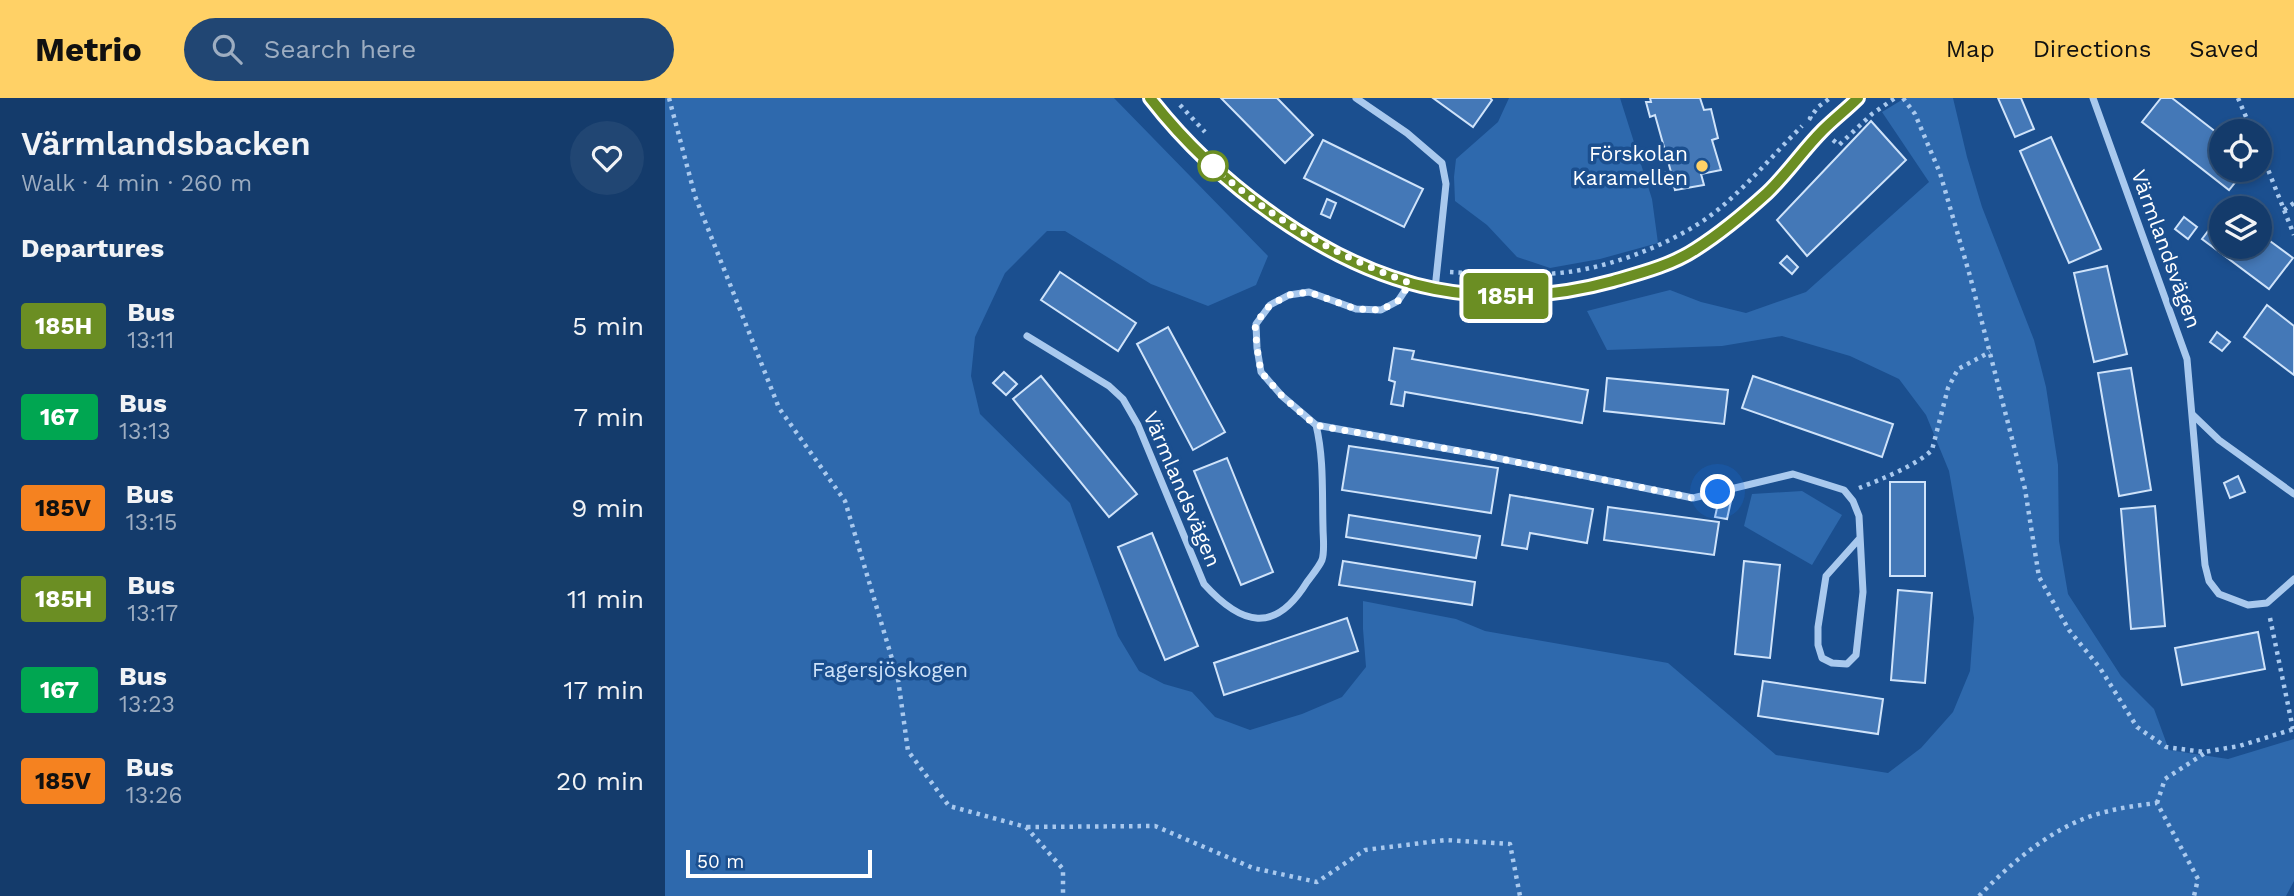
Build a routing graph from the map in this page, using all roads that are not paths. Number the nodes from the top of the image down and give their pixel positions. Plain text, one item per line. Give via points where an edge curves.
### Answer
1 (1150, 98) edge
2 (1356, 98) edge
3 (1858, 98) edge
4 (2092, 98) edge
5 (1410, 283) junction
6 (1435, 289) junction
7 (1027, 336) dead end
8 (2193, 414) junction
9 (1315, 425) junction
10 (2294, 494) edge
11 (1860, 538) junction
12 (2294, 579) edge

1 - 5 street via 1168,121 1255,203 1350,259
2 - 6 street via 1442,163 1446,184
3 - 6 street via 1732,223 1694,250 1647,272 1570,292 1507,296
4 - 8 street, Värmlandsvägen via 2187,359
5 - 6 street
5 - 9 street via 1398,301 1381,310 1356,309 1309,292 1289,295 1270,305 1255,324 1261,372
7 - 9 street, Värmlandsvägen via 1123,399 1205,584 1236,613 1276,617 1297,599 1323,558 1321,444
8 - 10 street via 2219,440
8 - 12 street, Värmlandsvägen via 2209,581 2219,594 2248,605 2267,603
9 - 11 street via 1693,498 1793,474 1844,491 1859,516
11 - 11 street via 1826,576 1818,645 1822,658 1832,663 1847,664 1856,656 1863,592

